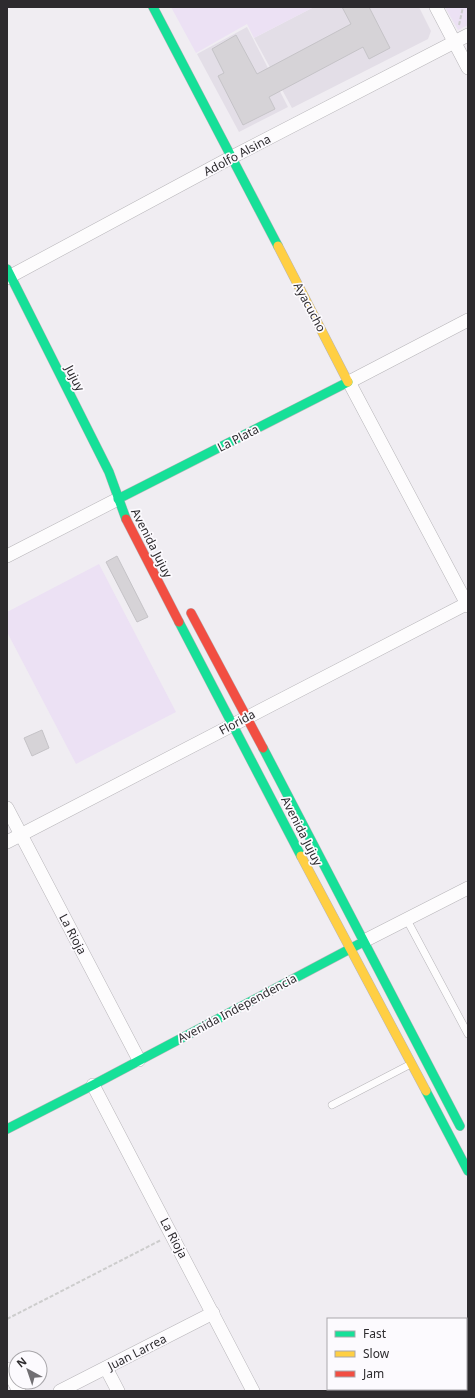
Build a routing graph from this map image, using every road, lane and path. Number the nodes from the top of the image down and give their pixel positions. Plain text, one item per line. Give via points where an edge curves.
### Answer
1 (153, 7) edge
2 (436, 7) edge
3 (463, 7) edge
4 (460, 35) edge
5 (468, 68) edge
6 (232, 157) junction
7 (8, 274) edge
8 (468, 320) edge
9 (349, 382) junction
10 (125, 499) junction
11 (7, 556) edge
12 (468, 604) edge
13 (187, 606) dead end
14 (247, 717) junction
15 (233, 724) junction
16 (7, 808) edge
17 (21, 834) junction
18 (7, 842) edge
19 (468, 888) edge
20 (407, 920) junction
21 (364, 941) junction
22 (350, 949) junction
23 (468, 1034) edge
24 (139, 1060) junction
25 (411, 1064) junction
26 (93, 1085) junction
27 (332, 1106) dead end
28 (7, 1129) edge
29 (464, 1134) dead end
30 (468, 1171) edge
31 (172, 1234) junction
32 (213, 1313) junction
33 (7, 1319) edge
34 (106, 1368) junction
35 (7, 1369) edge
36 (19, 1391) edge
37 (60, 1391) edge
38 (118, 1391) edge
39 (253, 1391) edge

1 - 6 main road, Ayacucho
2 - 4 street
3 - 4 path
4 - 5 street
4 - 6 street, Adolfo Alsina
6 - 7 street, Adolfo Alsina
6 - 9 main road, Ayacucho
7 - 10 main road, Jujuy
8 - 9 street, La Plata
9 - 10 main road, La Plata
9 - 12 street, Ayacucho
10 - 11 street, La Plata
10 - 15 main road, Avenida Jujuy via 124,516
12 - 14 street, Florida
13 - 14 main road, Avenida Jujuy
14 - 15 street, Florida
14 - 21 main road, Avenida Jujuy
15 - 17 street, Florida
15 - 22 main road, Avenida Jujuy
16 - 17 street, La Rioja
17 - 18 street, Florida
17 - 24 street, La Rioja
19 - 20 street, Avenida Independencia
20 - 21 street, Avenida Independencia
20 - 23 lane
21 - 22 main road, Avenida Independencia
21 - 29 main road, Avenida Jujuy
22 - 24 main road, Avenida Independencia
22 - 25 main road, Avenida Jujuy
24 - 26 main road, Avenida Independencia
25 - 27 lane
25 - 30 main road, Avenida Jujuy
26 - 28 main road, Avenida Independencia
26 - 31 street, La Rioja
31 - 32 street, La Rioja
31 - 33 path
32 - 34 street, Juan Larrea
32 - 39 street, La Rioja
34 - 37 street, Juan Larrea
34 - 38 street
35 - 36 street

